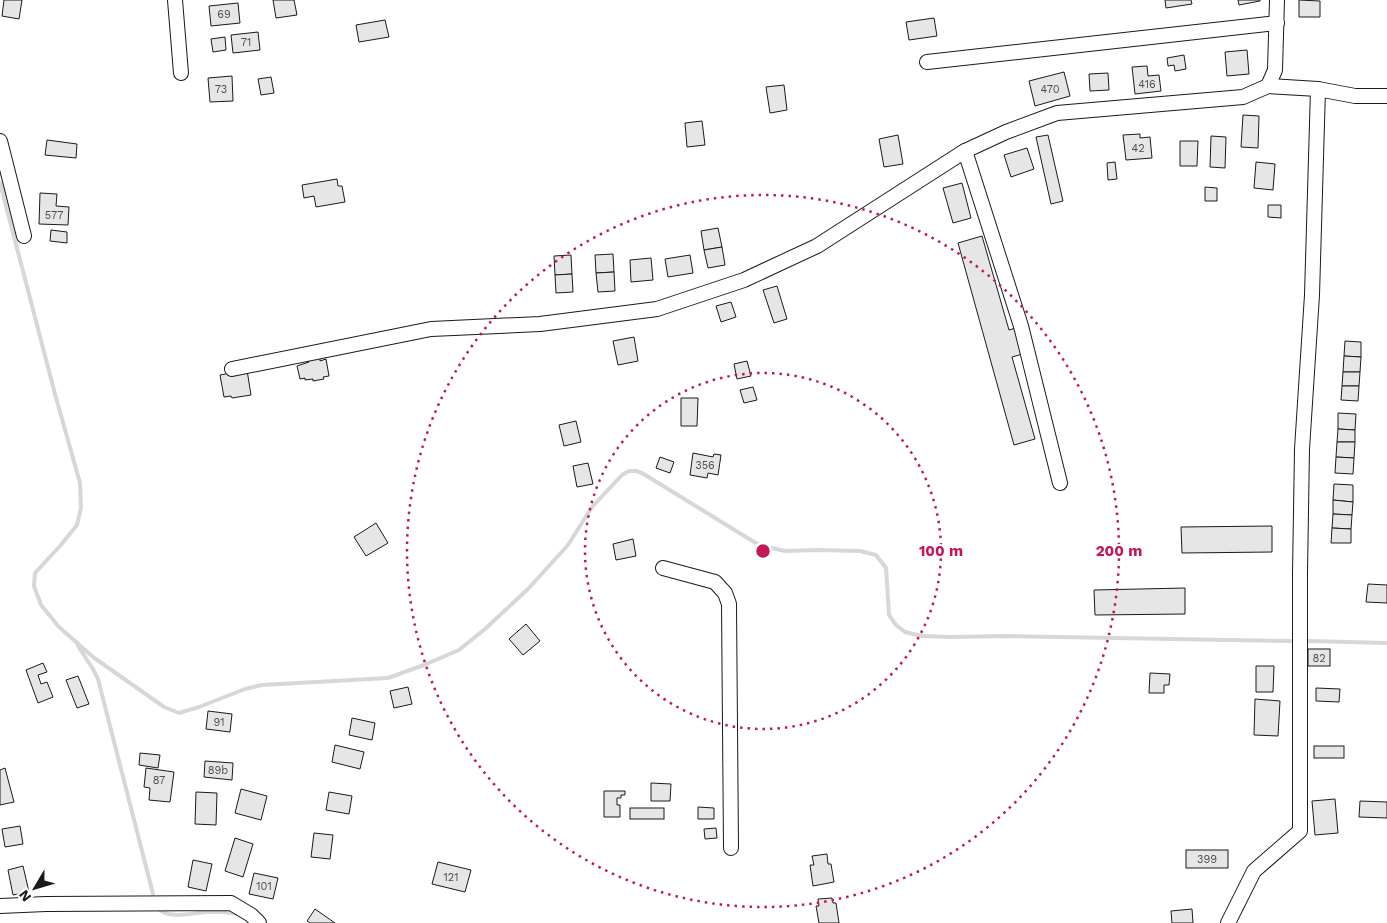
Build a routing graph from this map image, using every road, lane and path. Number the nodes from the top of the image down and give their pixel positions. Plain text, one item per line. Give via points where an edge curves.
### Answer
1 (175, 0) edge
2 (1277, 0) edge
3 (1277, 23) junction
4 (927, 62) dead end
5 (181, 73) dead end
6 (1268, 86) junction
7 (1318, 89) junction
8 (1387, 96) edge
9 (0, 141) edge
10 (964, 151) junction
11 (24, 236) dead end
12 (232, 369) dead end
13 (1060, 483) dead end
14 (663, 568) dead end
15 (731, 848) dead end
16 (0, 906) edge
17 (259, 923) edge
18 (1228, 923) edge

1 - 5 street
2 - 3 street
3 - 4 street
3 - 6 street via 1275,70
6 - 7 street
6 - 10 street via 1243,96 1057,113
7 - 8 street via 1355,96
7 - 18 street via 1312,295 1302,449 1300,830 1254,871
9 - 11 street
10 - 12 street via 817,246 744,280 657,309 540,324 431,329
10 - 13 street via 1021,326
14 - 15 street via 716,582 725,593 728,604
16 - 17 street via 231,903

